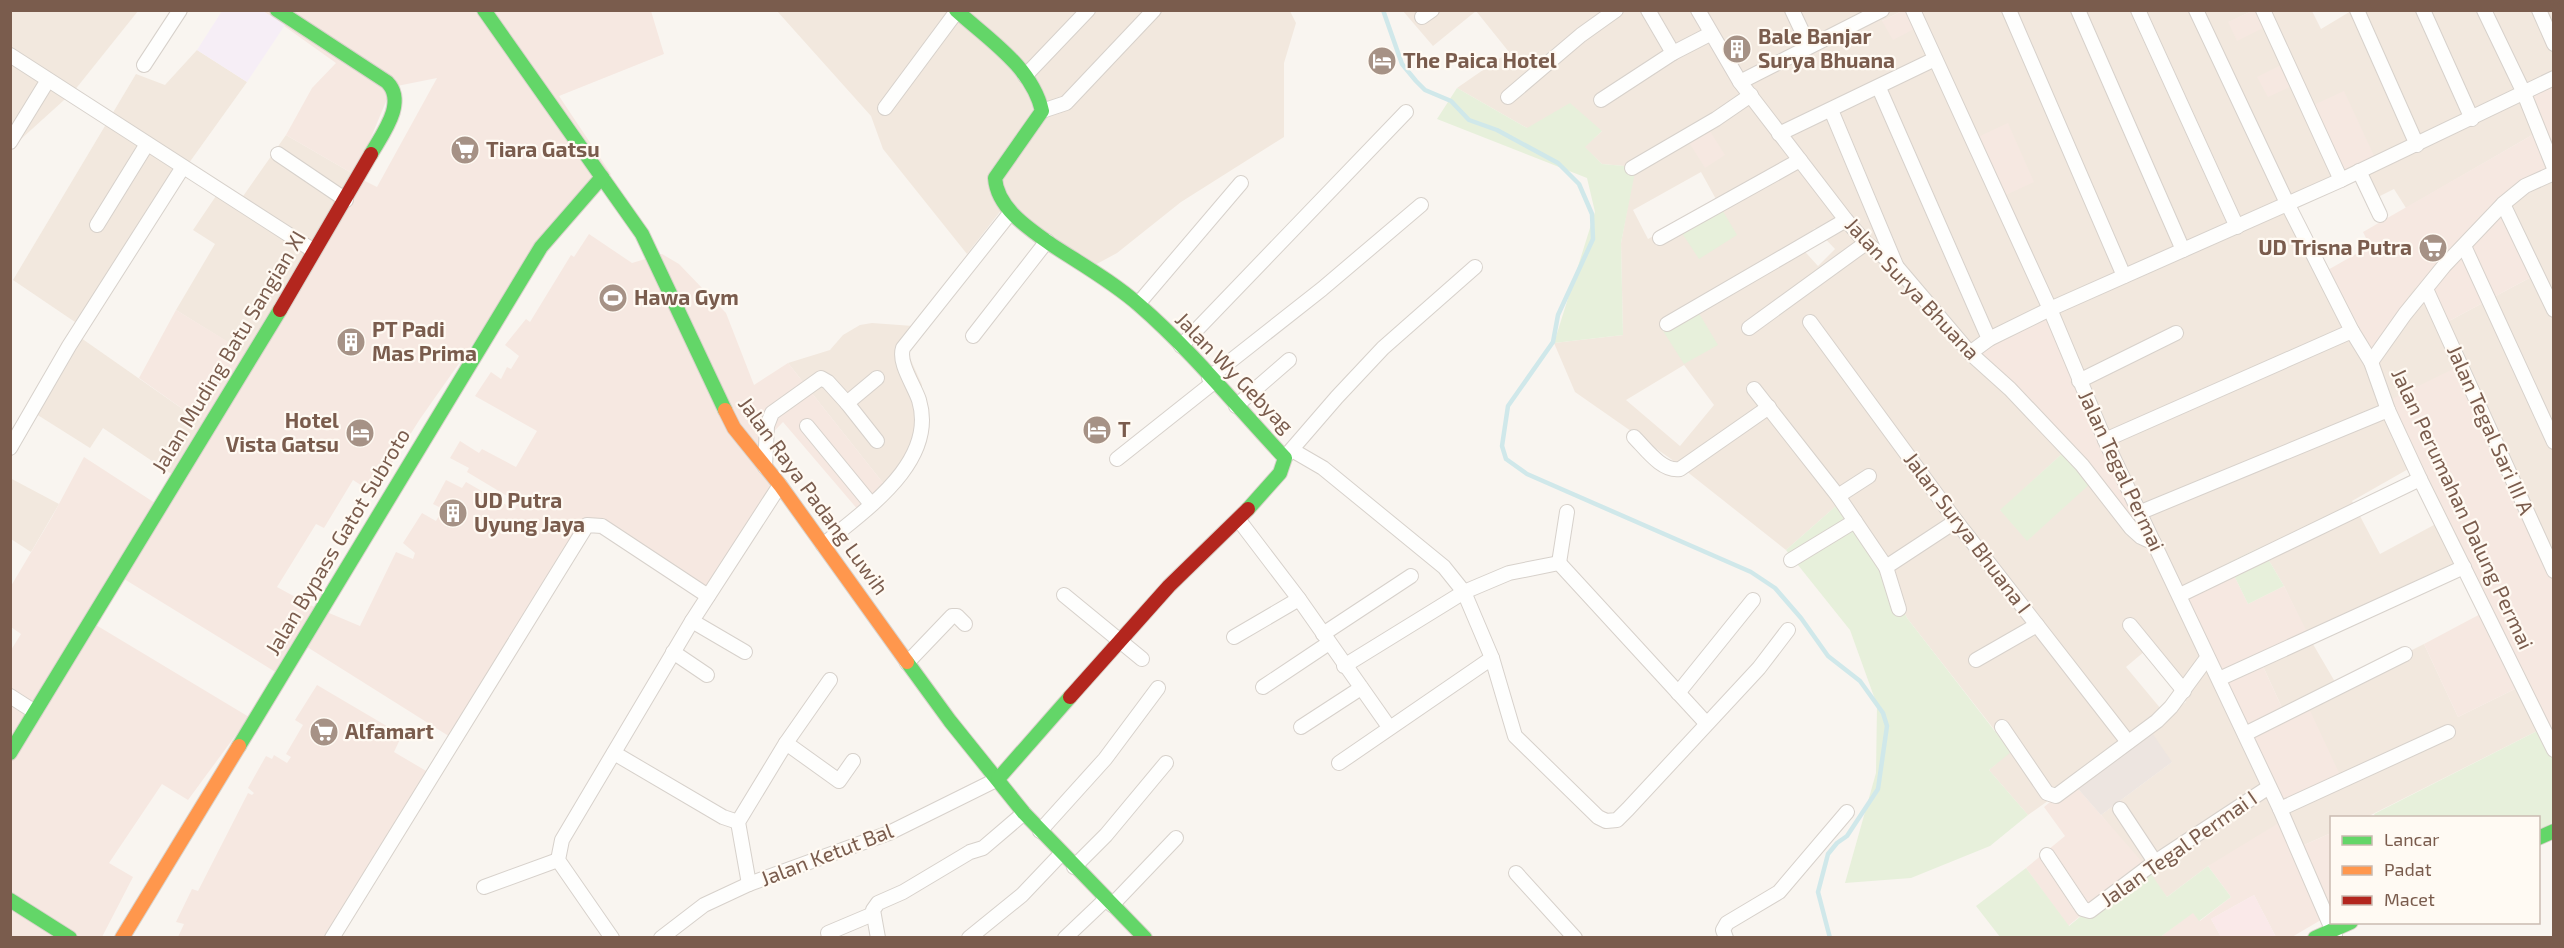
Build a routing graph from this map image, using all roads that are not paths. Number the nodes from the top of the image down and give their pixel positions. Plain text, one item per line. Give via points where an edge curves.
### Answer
1 (180, 10) edge
2 (277, 10) edge
3 (484, 10) edge
4 (1088, 10) edge
5 (1154, 10) edge
6 (1616, 10) edge
7 (1648, 10) edge
8 (1698, 10) edge
9 (1792, 10) edge
10 (1847, 10) edge
11 (1882, 10) edge
12 (1913, 10) edge
13 (2010, 10) edge
14 (2078, 10) edge
15 (2138, 10) edge
16 (2196, 10) edge
17 (2263, 10) edge
18 (2357, 10) edge
19 (2423, 10) edge
20 (2484, 10) edge
21 (2540, 10) edge
22 (960, 12) edge
23 (1853, 25) junction
24 (1710, 33) junction
25 (2553, 44) edge
26 (1809, 46) junction
27 (1673, 53) junction
28 (10, 55) edge
29 (1935, 59) junction
30 (144, 65) dead end
31 (1025, 76) junction
32 (2553, 78) edge
33 (48, 80) junction
34 (1740, 82) junction
35 (1879, 88) junction
36 (2523, 91) junction
37 (1751, 95) junction
38 (1508, 97) dead end
39 (1601, 100) dead end
40 (885, 108) dead end
41 (1831, 110) junction
42 (1042, 111) junction
43 (1406, 112) dead end
44 (2472, 119) junction
45 (1779, 134) junction
46 (10, 142) edge
47 (147, 144) junction
48 (2417, 145) junction
49 (278, 154) dead end
50 (1800, 160) junction
51 (183, 167) junction
52 (1632, 168) dead end
53 (2553, 168) edge
54 (2359, 171) junction
55 (2553, 172) edge
56 (602, 177) junction
57 (2341, 180) junction
58 (1241, 183) dead end
59 (346, 200) junction
60 (2287, 203) junction
61 (2503, 204) junction
62 (1421, 206) dead end
63 (1011, 212) junction
64 (2380, 215) dead end
65 (1846, 219) junction
66 (97, 225) dead end
67 (2237, 227) junction
68 (1660, 238) dead end
69 (1047, 241) junction
70 (1866, 243) junction
71 (2464, 246) junction
72 (2183, 250) junction
73 (314, 251) junction
74 (1475, 267) dead end
75 (1897, 267) junction
76 (2124, 276) junction
77 (2426, 288) junction
78 (1138, 304) junction
79 (2050, 309) junction
80 (2553, 310) edge
81 (1810, 322) dead end
82 (1667, 324) dead end
83 (1749, 328) dead end
84 (2352, 331) junction
85 (2176, 333) dead end
86 (973, 336) dead end
87 (1989, 339) junction
88 (1181, 346) junction
89 (1970, 353) junction
90 (1289, 360) dead end
91 (2371, 362) junction
92 (877, 378) dead end
93 (1212, 380) junction
94 (2079, 381) junction
95 (1754, 389) dead end
96 (847, 403) junction
97 (1236, 406) junction
98 (1769, 407) junction
99 (2388, 410) junction
100 (807, 426) dead end
101 (1634, 437) dead end
102 (2105, 440) junction
103 (877, 441) dead end
104 (2553, 441) edge
105 (10, 448) edge
106 (1288, 454) junction
107 (1117, 459) dead end
108 (765, 467) junction
109 (1869, 476) dead end
110 (2420, 479) junction
111 (780, 485) junction
112 (1838, 496) junction
113 (871, 504) junction
114 (1567, 512) dead end
115 (2141, 512) junction
116 (1238, 519) junction
117 (1855, 521) junction
118 (1956, 521) junction
119 (2154, 543) junction
120 (822, 545) junction
121 (1791, 560) dead end
122 (1559, 563) junction
123 (1886, 567) junction
124 (2464, 567) junction
125 (2553, 571) edge
126 (1411, 576) dead end
127 (1464, 592) junction
128 (1064, 595) dead end
129 (2180, 595) junction
130 (708, 596) junction
131 (1299, 599) junction
132 (1753, 600) dead end
133 (1899, 609) dead end
134 (692, 621) junction
135 (965, 624) dead end
136 (2037, 625) junction
137 (2130, 625) dead end
138 (1788, 630) dead end
139 (1234, 637) dead end
140 (1326, 639) junction
141 (1118, 641) junction
142 (673, 652) junction
143 (745, 652) dead end
144 (2405, 654) dead end
145 (1492, 658) junction
146 (2207, 658) junction
147 (1142, 659) dead end
148 (1976, 660) dead end
149 (907, 663) junction
150 (1344, 666) junction
151 (707, 675) dead end
152 (2219, 679) junction
153 (830, 680) dead end
154 (1263, 687) dead end
155 (1158, 688) dead end
156 (1360, 688) junction
157 (2184, 691) junction
158 (1678, 693) junction
159 (10, 696) edge
160 (34, 712) junction
161 (1706, 723) junction
162 (1301, 727) dead end
163 (1389, 727) junction
164 (2002, 727) dead end
165 (2448, 732) dead end
166 (2245, 734) junction
167 (2128, 742) junction
168 (786, 743) junction
169 (2553, 750) edge
170 (10, 753) edge
171 (614, 753) junction
172 (853, 761) dead end
173 (1166, 763) dead end
174 (1339, 763) dead end
175 (998, 779) junction
176 (2269, 787) junction
177 (2120, 809) dead end
178 (2280, 809) junction
179 (1847, 812) dead end
180 (1024, 813) junction
181 (738, 822) junction
182 (1040, 831) junction
183 (1176, 838) dead end
184 (1061, 854) junction
185 (2047, 855) dead end
186 (558, 860) junction
187 (2155, 862) junction
188 (1074, 867) junction
189 (1516, 873) dead end
190 (749, 884) junction
191 (484, 887) dead end
192 (10, 900) edge
193 (1109, 902) junction
194 (873, 914) junction
195 (2348, 924) edge
196 (828, 933) dead end
197 (2333, 934) edge
198 (1139, 936) edge
199 (70, 938) edge
200 (122, 938) edge
201 (332, 938) edge
202 (612, 938) edge
203 (661, 938) edge
204 (878, 938) edge
205 (969, 938) edge
206 (1065, 938) edge
207 (1575, 938) edge
208 (1726, 938) edge
209 (2315, 938) edge

1 - 30 street
2 - 59 street, Jalan Muding Batu Sangian XI via 374,71 395,90 396,101 389,122
3 - 56 street, Jalan Raya Padang Luwih
4 - 31 street
5 - 42 street via 1066,103
6 - 38 street
7 - 27 street
8 - 24 street, Jalan Surya Bhuana
9 - 26 street
10 - 23 street
11 - 23 street
12 - 29 street, Jalan Tegal Permai
13 - 76 street
14 - 72 street
15 - 67 street
16 - 60 street
17 - 57 street
18 - 48 street
19 - 44 street
20 - 36 street
21 - 25 street
22 - 31 street
22 - 40 street
23 - 26 street
24 - 27 street
24 - 34 street, Jalan Surya Bhuana
26 - 34 street
27 - 39 street
28 - 33 street
29 - 35 street
29 - 79 street, Jalan Tegal Permai
31 - 42 street via 1039,96
32 - 36 street
33 - 46 street
33 - 47 street
34 - 37 street, Jalan Surya Bhuana
35 - 41 street
35 - 87 street
36 - 44 street
36 - 53 street
37 - 45 street, Jalan Surya Bhuana
37 - 52 street
41 - 45 street
41 - 75 street
42 - 63 street, Jalan Wy Gebyag via 995,178 996,190
43 - 88 street
44 - 48 street
45 - 50 street, Jalan Surya Bhuana
47 - 51 street
47 - 66 street
48 - 54 street
49 - 59 street
50 - 65 street, Jalan Surya Bhuana
50 - 68 street
51 - 73 street
51 - 105 street via 69,346
54 - 57 street
54 - 64 street
55 - 61 street, Jalan Perumahan Dalung Permai via 2525,186
56 - 108 street, Jalan Raya Padang Luwih via 642,234 734,428
56 - 200 street, Jalan Bypass Gatot Subroto via 542,247
57 - 60 street
58 - 78 street
59 - 73 street, Jalan Muding Batu Sangian XI
60 - 67 street
60 - 84 street
61 - 71 street, Jalan Perumahan Dalung Permai
61 - 80 street
62 - 93 street
63 - 69 street, Jalan Wy Gebyag
63 - 113 street via 903,348 902,358 921,407 919,436 902,473
65 - 70 street, Jalan Surya Bhuana
65 - 82 street
67 - 72 street
69 - 78 street, Jalan Wy Gebyag
69 - 86 street
70 - 75 street, Jalan Surya Bhuana
70 - 83 street
71 - 77 street, Jalan Perumahan Dalung Permai
71 - 104 street
72 - 76 street
73 - 160 street, Jalan Muding Batu Sangian XI
74 - 106 street via 1383,348
75 - 89 street, Jalan Surya Bhuana
76 - 79 street
77 - 91 street, Jalan Perumahan Dalung Permai
77 - 125 street, Jalan Tegal Sari III A
78 - 88 street, Jalan Wy Gebyag
79 - 87 street
79 - 94 street, Jalan Tegal Permai
81 - 118 street, Jalan Surya Bhuana I
84 - 91 street
84 - 102 street
85 - 94 street
87 - 89 street
88 - 93 street, Jalan Wy Gebyag
89 - 119 street, Jalan Surya Bhuana via 2082,465 2132,528
90 - 97 street
91 - 99 street, Jalan Perumahan Dalung Permai
92 - 96 street
93 - 97 street, Jalan Wy Gebyag
93 - 107 street
94 - 102 street, Jalan Tegal Permai
95 - 98 street
96 - 103 street
96 - 108 street via 821,378 775,410 768,421
97 - 106 street, Jalan Wy Gebyag
98 - 101 street via 1680,469 1664,466
98 - 112 street
99 - 110 street, Jalan Perumahan Dalung Permai
99 - 115 street
100 - 113 street
102 - 115 street, Jalan Tegal Permai
106 - 116 street, Jalan Wy Gebyag via 1275,481
106 - 127 street via 1323,468 1409,536 1444,567
108 - 111 street, Jalan Raya Padang Luwih
109 - 112 street
110 - 124 street, Jalan Perumahan Dalung Permai
110 - 129 street
111 - 120 street, Jalan Raya Padang Luwih
111 - 130 street
112 - 117 street
113 - 120 street
114 - 122 street
115 - 119 street, Jalan Tegal Permai
116 - 131 street
116 - 141 street, Jalan Wy Gebyag
117 - 121 street
117 - 123 street
118 - 123 street
118 - 136 street, Jalan Surya Bhuana I
119 - 129 street, Jalan Tegal Permai
120 - 149 street, Jalan Raya Padang Luwih
122 - 127 street via 1509,573
122 - 158 street
123 - 133 street
124 - 152 street
124 - 169 street, Jalan Perumahan Dalung Permai
126 - 140 street
127 - 145 street
127 - 150 street
128 - 141 street
129 - 146 street, Jalan Tegal Permai
130 - 134 street
130 - 201 street via 602,526 587,525
131 - 139 street
131 - 140 street
132 - 158 street
134 - 142 street
134 - 143 street
135 - 149 street via 952,616
136 - 148 street
136 - 167 street, Jalan Surya Bhuana I
137 - 157 street
138 - 161 street via 1759,668
140 - 150 street
140 - 154 street
141 - 147 street
141 - 175 street, Jalan Wy Gebyag
142 - 151 street
142 - 171 street
144 - 166 street
145 - 161 street via 1515,736 1563,786 1606,821 1617,820
145 - 163 street
146 - 152 street, Jalan Tegal Permai
146 - 157 street
149 - 175 street, Jalan Raya Padang Luwih
150 - 156 street
152 - 166 street, Jalan Tegal Permai
153 - 168 street
155 - 182 street via 1105,759
156 - 162 street
156 - 163 street
157 - 167 street via 2157,721
158 - 161 street
159 - 160 street
160 - 170 street, Jalan Muding Batu Sangian XI
163 - 174 street
164 - 167 street via 2047,793 2053,796 2060,795
165 - 178 street
166 - 176 street, Jalan Tegal Permai
168 - 172 street via 839,781
168 - 181 street
171 - 181 street
171 - 186 street via 562,840
173 - 188 street
175 - 180 street, Jalan Raya Padang Luwih
175 - 190 street, Jalan Ketut Bal via 889,833
176 - 178 street, Jalan Tegal Permai
176 - 187 street, Jalan Tegal Permai I
177 - 187 street
178 - 197 street, Jalan Tegal Permai
179 - 208 street via 1779,892 1727,923 1723,930
180 - 182 street, Jalan Raya Padang Luwih
180 - 194 street via 983,848 878,903
181 - 190 street
182 - 184 street, Jalan Raya Padang Luwih
183 - 193 street
184 - 188 street, Jalan Raya Padang Luwih
184 - 205 street via 1022,895
185 - 187 street, Jalan Tegal Permai I via 2088,911
186 - 191 street
186 - 202 street
188 - 193 street, Jalan Raya Padang Luwih
189 - 207 street
190 - 203 street, Jalan Ketut Bal via 704,905
192 - 199 street
193 - 198 street, Jalan Raya Padang Luwih
193 - 206 street
194 - 196 street
194 - 204 street
195 - 197 street
197 - 209 street

